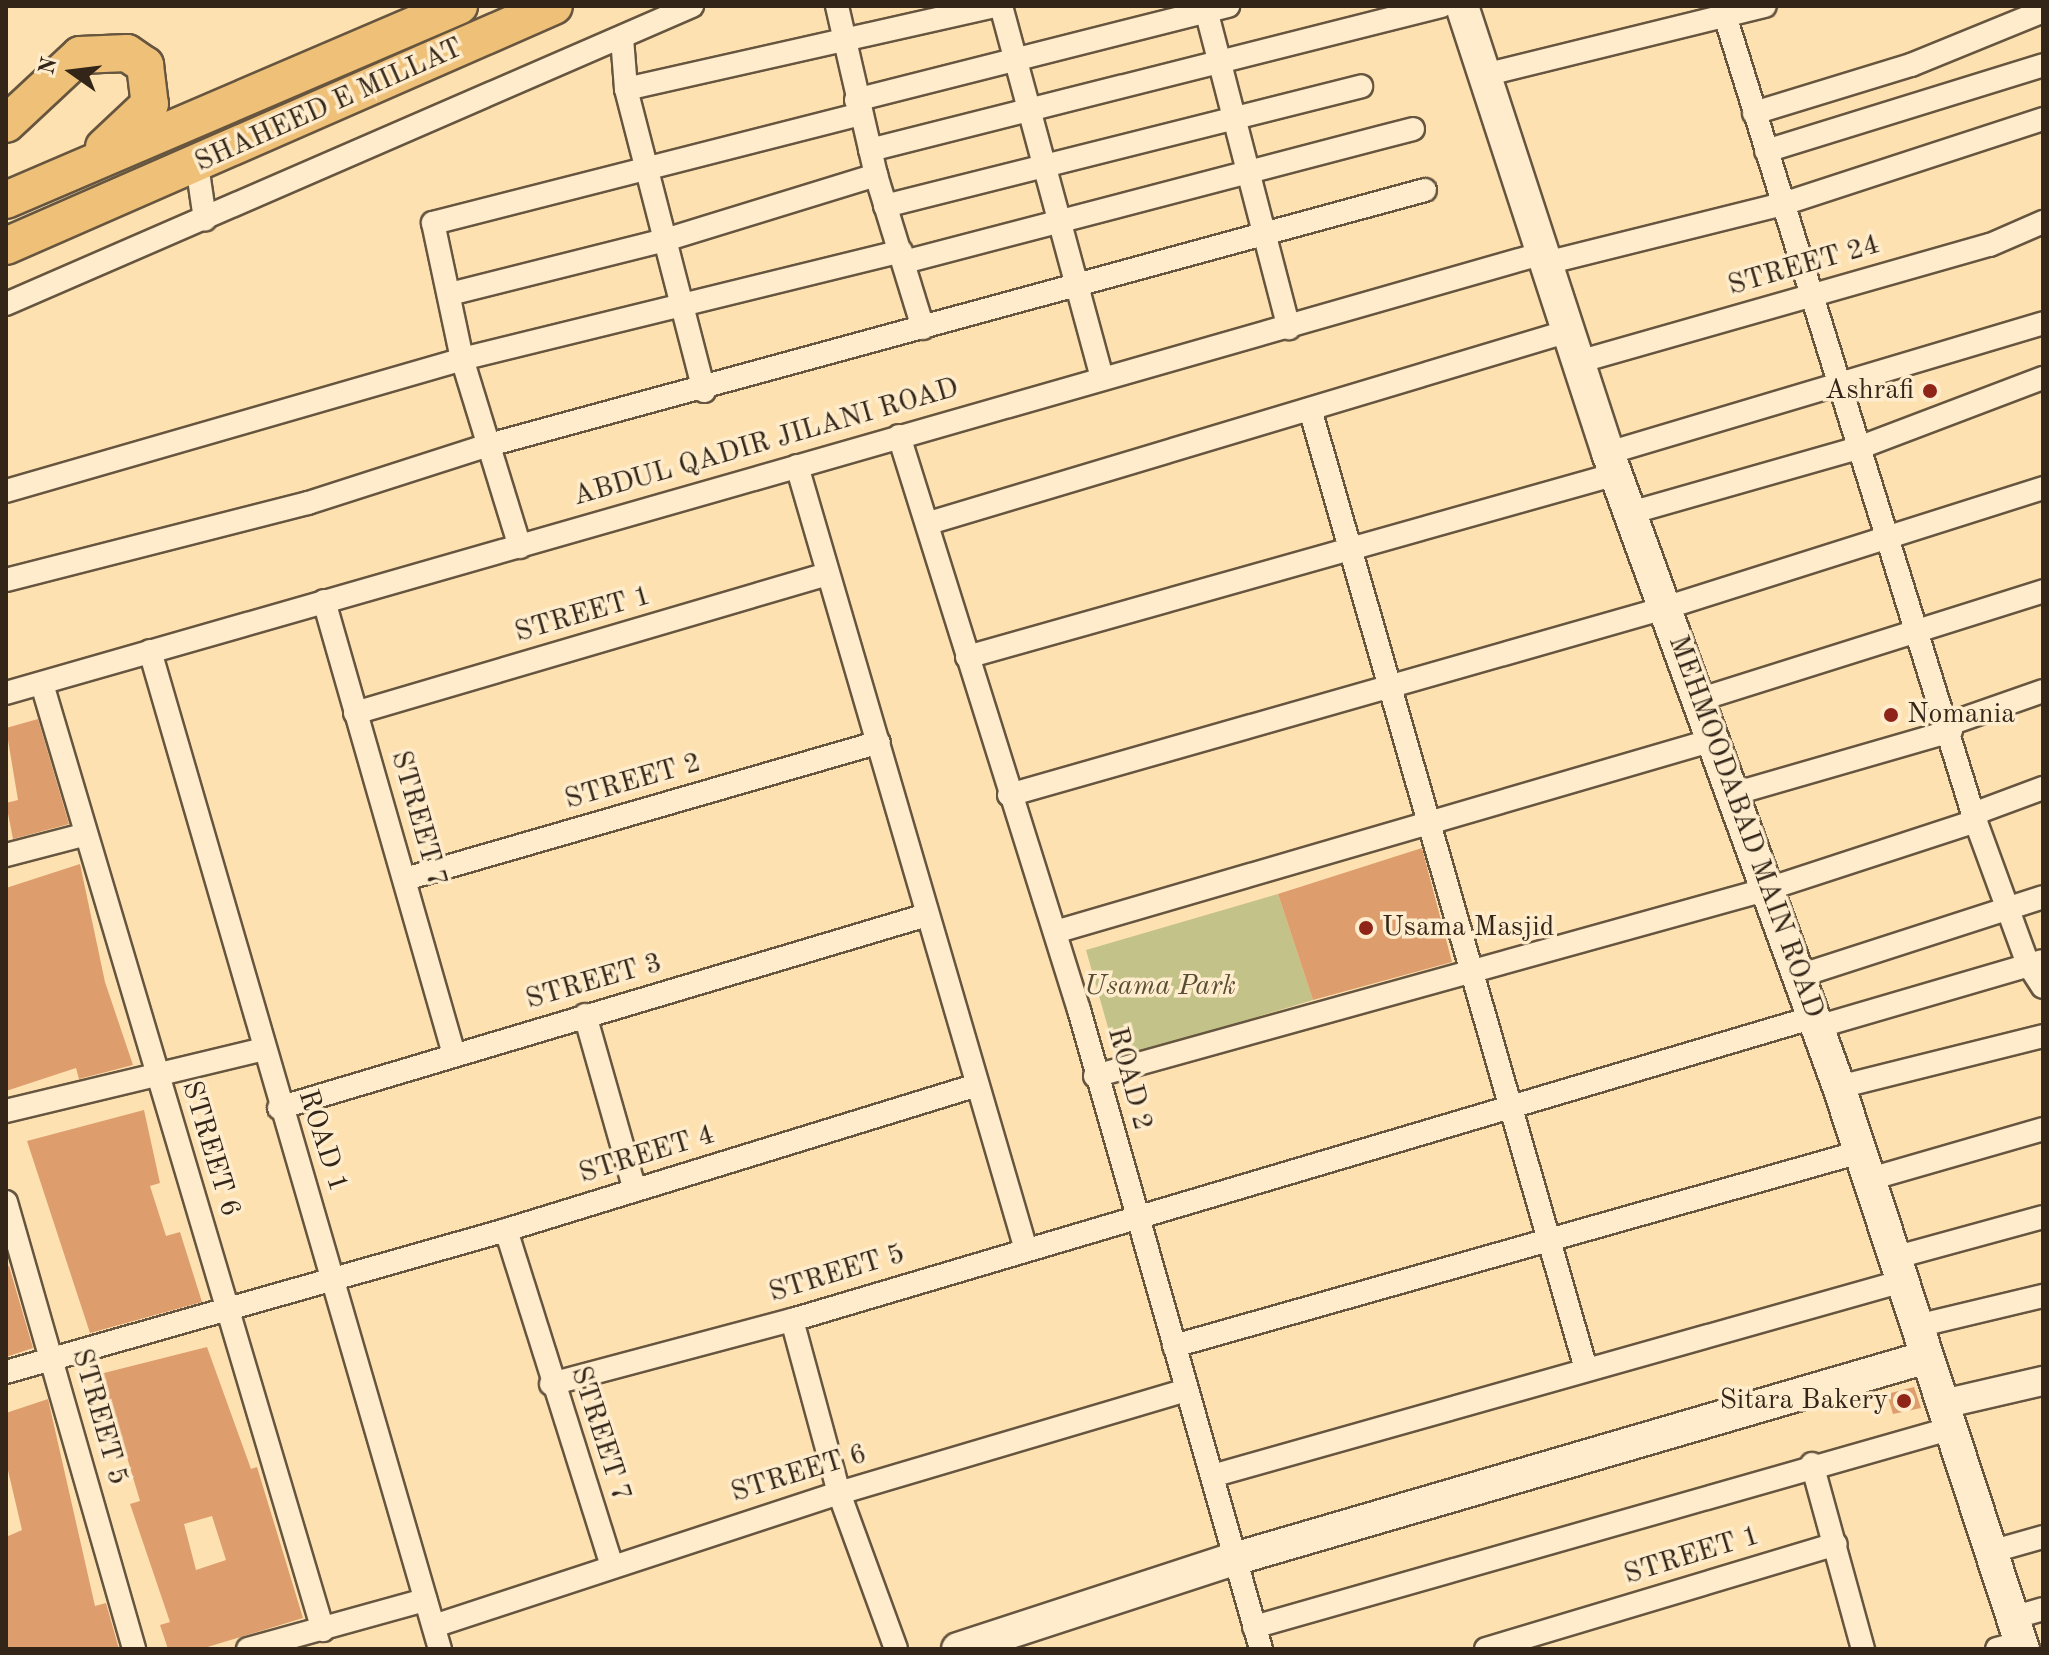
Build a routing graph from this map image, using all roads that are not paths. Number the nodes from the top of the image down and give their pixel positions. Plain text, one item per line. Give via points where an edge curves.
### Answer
1 (459, 6) edge
2 (554, 6) edge
3 (692, 6) edge
4 (837, 6) edge
5 (998, 6) edge
6 (1441, 6) edge
7 (1462, 6) edge
8 (1765, 6) edge
9 (1213, 8) edge
10 (2043, 11) edge
11 (1724, 12) edge
12 (622, 38) junction
13 (841, 43) junction
14 (1017, 61) junction
15 (1221, 65) junction
16 (2043, 65) edge
17 (1484, 75) junction
18 (1361, 86) dead end
19 (626, 89) junction
20 (858, 107) junction
21 (1031, 112) junction
22 (1754, 113) junction
23 (2043, 119) edge
24 (1235, 120) junction
25 (6, 124) edge
26 (1413, 129) dead end
27 (870, 150) junction
28 (1766, 151) junction
29 (197, 165) junction
30 (82, 166) junction
31 (1047, 171) junction
32 (648, 172) junction
33 (1249, 173) junction
34 (876, 175) junction
35 (1425, 190) dead end
36 (6, 200) edge
37 (1783, 204) junction
38 (885, 206) junction
39 (205, 219) junction
40 (2043, 222) edge
41 (1061, 225) junction
42 (1264, 230) junction
43 (665, 240) junction
44 (6, 246) edge
45 (902, 257) junction
46 (1545, 258) junction
47 (1076, 286) junction
48 (450, 294) junction
49 (1812, 294) junction
50 (6, 304) edge
51 (683, 309) junction
52 (2043, 323) edge
53 (923, 328) junction
54 (1289, 328) junction
55 (1569, 331) junction
56 (462, 359) junction
57 (1578, 362) junction
58 (1101, 375) junction
59 (2043, 378) edge
60 (1841, 386) junction
61 (704, 391) junction
62 (1310, 409) junction
63 (899, 436) junction
64 (489, 445) junction
65 (1861, 447) junction
66 (1612, 464) junction
67 (797, 466) junction
68 (2043, 488) edge
69 (6, 491) edge
70 (1630, 513) junction
71 (929, 523) junction
72 (1890, 539) junction
73 (520, 547) junction
74 (1352, 548) junction
75 (827, 574) junction
76 (7, 577) edge
77 (2043, 591) edge
78 (324, 601) junction
79 (1665, 608) junction
80 (1919, 630) junction
81 (150, 651) junction
82 (967, 657) junction
83 (42, 684) junction
84 (1387, 685) junction
85 (2043, 691) edge
86 (6, 693) edge
87 (1698, 700) junction
88 (355, 713) junction
89 (1950, 728) junction
90 (1713, 740) junction
91 (879, 742) junction
92 (2043, 788) edge
93 (1733, 794) junction
94 (1009, 795) junction
95 (1974, 818) junction
96 (1427, 822) junction
97 (83, 835) junction
98 (6, 855) edge
99 (405, 879) junction
100 (1768, 889) junction
101 (2043, 897) edge
102 (2008, 909) junction
103 (927, 915) junction
104 (1055, 932) junction
105 (2035, 962) edge
106 (1470, 972) junction
107 (1799, 976) junction
108 (2043, 987) edge
109 (585, 1015) junction
110 (1816, 1022) junction
111 (2043, 1036) edge
112 (261, 1050) junction
113 (454, 1054) junction
114 (156, 1074) junction
115 (1095, 1076) junction
116 (976, 1085) junction
117 (1839, 1087) junction
118 (1508, 1103) junction
119 (279, 1108) junction
120 (6, 1111) edge
121 (2043, 1129) edge
122 (1865, 1165) junction
123 (635, 1190) junction
124 (6, 1202) edge
125 (1137, 1213) junction
126 (2043, 1217) edge
127 (506, 1230) junction
128 (1551, 1238) junction
129 (1025, 1246) junction
130 (1900, 1269) junction
131 (335, 1278) junction
132 (2043, 1296) edge
133 (227, 1310) junction
134 (792, 1320) junction
135 (1917, 1326) junction
136 (1174, 1346) junction
137 (1927, 1357) junction
138 (51, 1359) junction
139 (1586, 1369) junction
140 (6, 1372) edge
141 (2043, 1381) edge
142 (551, 1384) junction
143 (1186, 1390) junction
144 (1946, 1416) junction
145 (1812, 1464) junction
146 (1212, 1476) junction
147 (839, 1493) junction
148 (2043, 1537) edge
149 (1836, 1544) junction
150 (1990, 1552) junction
151 (1234, 1559) junction
152 (611, 1564) junction
153 (425, 1600) junction
154 (2043, 1609) edge
155 (434, 1626) junction
156 (323, 1630) junction
157 (1257, 1638) edge
158 (2013, 1640) edge
159 (134, 1649) edge
160 (248, 1649) edge
161 (440, 1649) edge
162 (896, 1649) edge
163 (958, 1649) edge
164 (1486, 1649) edge
165 (1863, 1649) edge

1 - 30 main road, SHAHEED E MILLAT
2 - 29 main road, SHAHEED E MILLAT
3 - 12 street
4 - 13 street
5 - 13 street
5 - 14 street
6 - 15 street
7 - 17 main road, MEHMOODABAD MAIN ROAD
8 - 11 street
9 - 14 street
9 - 15 street
10 - 22 street via 1911,65
11 - 17 street
11 - 22 street
12 - 19 street
12 - 39 street
13 - 19 street
13 - 20 street
14 - 20 street
14 - 21 street
15 - 21 street
15 - 24 street
16 - 28 street
17 - 46 main road, MEHMOODABAD MAIN ROAD
18 - 24 street
19 - 32 street
20 - 27 street
20 - 32 street
21 - 27 street
21 - 31 street
22 - 28 street
23 - 37 street, ABDUL QADIR JILANI ROAD
24 - 31 street
24 - 33 street
25 - 30 main road via 80,55 127,53 145,65 150,104
26 - 33 street
27 - 34 street
28 - 37 street
29 - 39 street
29 - 44 main road, SHAHEED E MILLAT
30 - 36 main road, SHAHEED E MILLAT
31 - 38 street
31 - 41 street
32 - 43 street
32 - 48 street via 433,223
33 - 41 street
33 - 42 street
34 - 38 street
34 - 43 street
35 - 42 street
37 - 46 street, ABDUL QADIR JILANI ROAD
37 - 49 street
38 - 45 street
39 - 50 street
40 - 49 street, STREET 24 via 1990,245
41 - 45 street
41 - 47 street
42 - 47 street
42 - 54 street
43 - 48 street
43 - 51 street
45 - 51 street
45 - 53 street
46 - 54 street, ABDUL QADIR JILANI ROAD
46 - 55 main road, MEHMOODABAD MAIN ROAD
47 - 53 street
47 - 58 street
48 - 56 street
49 - 57 street, STREET 24
49 - 60 street
51 - 56 street
51 - 61 street
52 - 60 street
53 - 61 street
54 - 58 street, ABDUL QADIR JILANI ROAD
55 - 57 main road, MEHMOODABAD MAIN ROAD
55 - 62 street
56 - 64 street
56 - 69 street
57 - 66 main road, MEHMOODABAD MAIN ROAD
58 - 63 street, ABDUL QADIR JILANI ROAD
59 - 65 street
60 - 65 street
60 - 66 street
61 - 64 street
62 - 71 street
62 - 74 street
63 - 67 street, ABDUL QADIR JILANI ROAD
63 - 71 street, ROAD 2
64 - 73 street
64 - 76 street via 308,503
65 - 70 street
65 - 72 street
66 - 70 main road, MEHMOODABAD MAIN ROAD
66 - 74 street
67 - 73 street, ABDUL QADIR JILANI ROAD
67 - 75 street
68 - 72 street
70 - 79 main road, MEHMOODABAD MAIN ROAD
71 - 82 street, ROAD 2
72 - 79 street
72 - 80 street
73 - 78 street, ABDUL QADIR JILANI ROAD
74 - 82 street
74 - 84 street
75 - 88 street, STREET 1
75 - 91 street
77 - 80 street
78 - 81 street, ABDUL QADIR JILANI ROAD
78 - 88 street, STREET 7
79 - 84 street
79 - 87 main road, MEHMOODABAD MAIN ROAD
80 - 87 street
80 - 89 street
81 - 83 street, ABDUL QADIR JILANI ROAD
81 - 112 street, ROAD 1
82 - 94 street, ROAD 2
83 - 86 street, ABDUL QADIR JILANI ROAD
83 - 97 street, STREET 6
84 - 94 street
84 - 96 street
85 - 89 street
87 - 90 main road, MEHMOODABAD MAIN ROAD
88 - 99 street, STREET 7
89 - 93 street
89 - 95 street
90 - 93 main road, MEHMOODABAD MAIN ROAD
90 - 96 street
91 - 99 street, STREET 2
91 - 103 street
92 - 95 street
93 - 100 main road, MEHMOODABAD MAIN ROAD
94 - 104 street, ROAD 2
95 - 100 street
95 - 102 street
96 - 104 street
96 - 106 street
97 - 98 street
97 - 114 street, STREET 6
99 - 113 street, STREET 7
100 - 106 street
100 - 107 main road, MEHMOODABAD MAIN ROAD
101 - 102 street
102 - 105 street
102 - 107 street
103 - 109 street, STREET 3
103 - 116 street
104 - 115 street, ROAD 2
105 - 108 street
105 - 110 street, STREET 5
106 - 115 street
106 - 118 street
107 - 110 main road, MEHMOODABAD MAIN ROAD
109 - 113 street, STREET 3
109 - 123 street
110 - 117 main road, MEHMOODABAD MAIN ROAD
110 - 118 street, STREET 5
111 - 117 street
112 - 114 street
112 - 119 street, ROAD 1
113 - 119 street, STREET 3
114 - 120 street
114 - 133 street, STREET 6
115 - 125 street, ROAD 2
116 - 123 street, STREET 4
116 - 129 street
117 - 122 main road, MEHMOODABAD MAIN ROAD
118 - 125 street, STREET 5
118 - 128 street
119 - 131 street, ROAD 1
121 - 122 street
122 - 128 street
122 - 130 main road, MEHMOODABAD MAIN ROAD
123 - 127 street, STREET 4
124 - 138 street, STREET 5
125 - 129 street, STREET 5
125 - 136 street, ROAD 2
126 - 130 street
127 - 131 street, STREET 4
127 - 142 street, STREET 7
128 - 136 street
128 - 139 street
129 - 134 street, STREET 5
130 - 135 main road, MEHMOODABAD MAIN ROAD
130 - 139 street
131 - 133 street
131 - 153 street, ROAD 1
132 - 135 street
133 - 138 street
133 - 156 street, STREET 6
134 - 142 street, STREET 5
134 - 147 street
135 - 137 main road, MEHMOODABAD MAIN ROAD
136 - 143 street, ROAD 2
137 - 144 main road, MEHMOODABAD MAIN ROAD
137 - 151 main road
138 - 140 street
138 - 159 street, STREET 5
139 - 146 street
141 - 144 street
142 - 152 street, STREET 7
143 - 146 street, ROAD 2
143 - 147 street, STREET 6
144 - 145 street
144 - 150 main road, MEHMOODABAD MAIN ROAD
145 - 149 street
145 - 157 street
146 - 151 street, ROAD 2
147 - 152 street, STREET 6
147 - 162 street
148 - 150 street
149 - 164 street, STREET 1
149 - 165 street
150 - 158 main road, MEHMOODABAD MAIN ROAD
151 - 157 street, ROAD 2
151 - 163 main road
152 - 155 street, STREET 6
153 - 155 street, ROAD 1
153 - 156 street
154 - 158 street
155 - 161 street, ROAD 1
156 - 160 street

